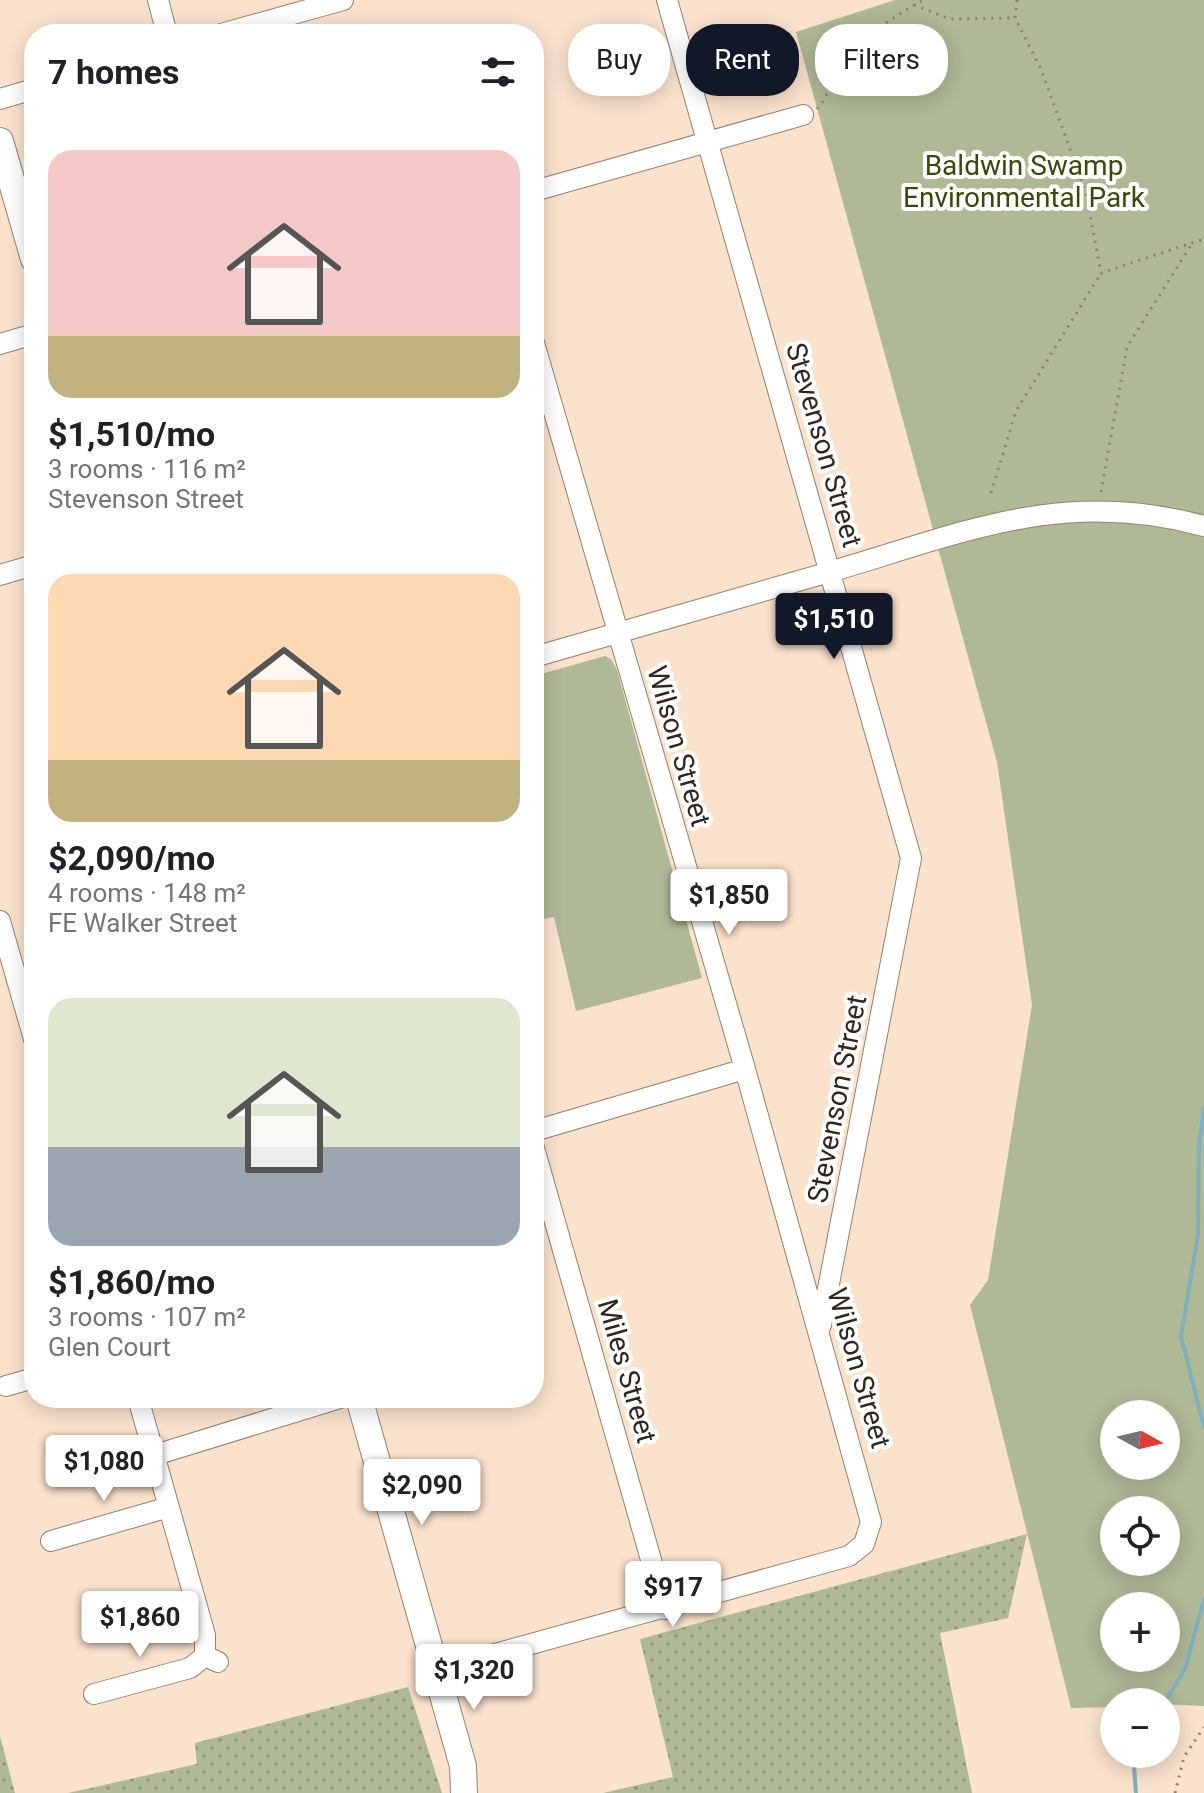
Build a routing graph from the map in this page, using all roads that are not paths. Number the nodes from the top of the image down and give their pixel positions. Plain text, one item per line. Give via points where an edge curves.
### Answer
1 (158, 0) edge
2 (343, 0) edge
3 (667, 0) edge
4 (164, 24) edge
5 (257, 24) edge
6 (24, 92) edge
7 (0, 99) edge
8 (803, 115) road end
9 (0, 141) edge
10 (707, 141) junction
11 (544, 188) edge
12 (24, 224) edge
13 (24, 337) edge
14 (0, 344) edge
15 (544, 378) edge
16 (1204, 526) edge
17 (24, 568) edge
18 (831, 571) junction
19 (0, 575) edge
20 (617, 633) junction
21 (544, 654) edge
22 (0, 921) edge
23 (24, 1004) edge
24 (745, 1069) junction
25 (544, 1128) edge
26 (544, 1183) edge
27 (819, 1331) junction
28 (24, 1381) edge
29 (6, 1386) dead end
30 (141, 1408) edge
31 (308, 1408) edge
32 (362, 1408) edge
33 (155, 1455) junction
34 (169, 1507) junction
35 (51, 1541) dead end
36 (665, 1609) junction
37 (437, 1670) junction
38 (94, 1694) dead end
39 (463, 1766) junction
40 (464, 1793) edge
41 (482, 1793) edge

1 - 4 street
2 - 5 street
3 - 10 street, Stevenson Street
6 - 7 street
8 - 10 street
9 - 12 main road
10 - 11 street
10 - 18 street, Stevenson Street
13 - 14 street
15 - 20 street, Wilson Street
16 - 18 street via 1110,509 1002,520
17 - 19 street
18 - 20 street
18 - 27 street, Stevenson Street via 911,858
20 - 21 street
20 - 24 street, Wilson Street
22 - 23 street
24 - 25 street
24 - 27 street, Wilson Street
26 - 36 street, Miles Street
27 - 36 street, Wilson Street via 871,1512 864,1544 849,1556
28 - 29 street
30 - 33 street
31 - 33 street
32 - 37 main road
33 - 34 street
34 - 35 street
34 - 38 street via 211,1659
36 - 37 street
37 - 39 main road
39 - 40 main road
39 - 41 main road

